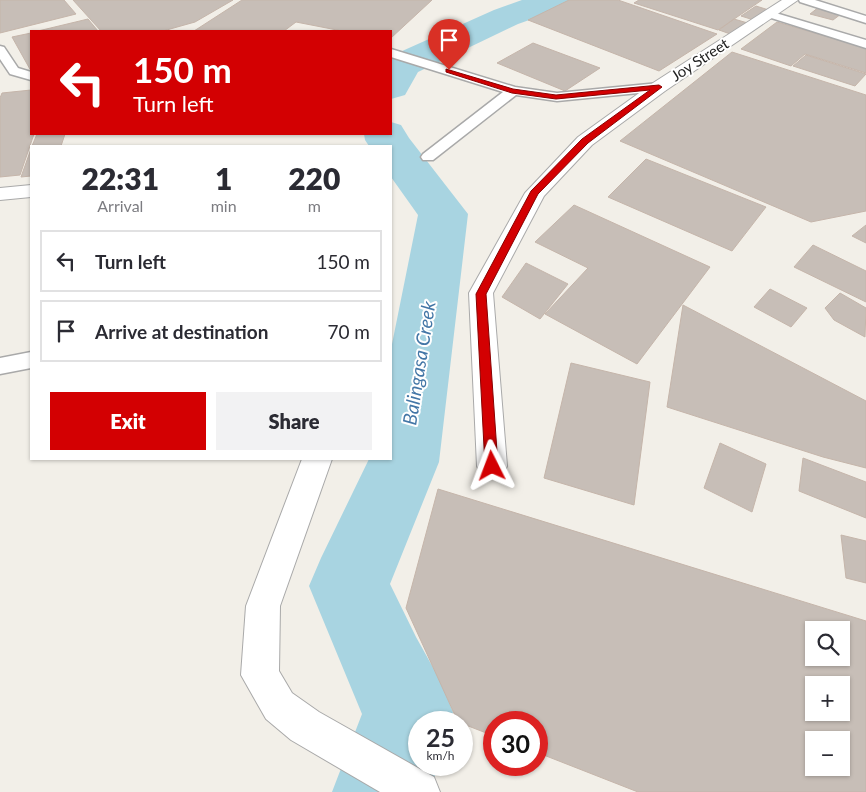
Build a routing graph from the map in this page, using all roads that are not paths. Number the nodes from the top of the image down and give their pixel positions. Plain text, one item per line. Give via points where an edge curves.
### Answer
1 (791, 0) edge
2 (804, 0) edge
3 (769, 14) junction
4 (866, 20) edge
5 (866, 44) edge
6 (0, 50) edge
7 (392, 53) edge
8 (30, 76) edge
9 (659, 87) junction
10 (512, 91) junction
11 (428, 157) dead end
12 (30, 191) edge
13 (0, 194) edge
14 (30, 360) edge
15 (0, 366) edge
16 (317, 460) edge
17 (492, 466) dead end
18 (419, 792) edge

1 - 3 street, Joy Street
2 - 4 lane
3 - 5 lane
3 - 9 street, Joy Street
6 - 8 lane via 14,71
7 - 10 lane
9 - 10 lane via 556,97
9 - 17 street, Joy Street via 585,141 534,193 481,294
10 - 11 lane
12 - 13 street
14 - 15 lane
16 - 18 street via 263,606 260,674 279,706 305,726

